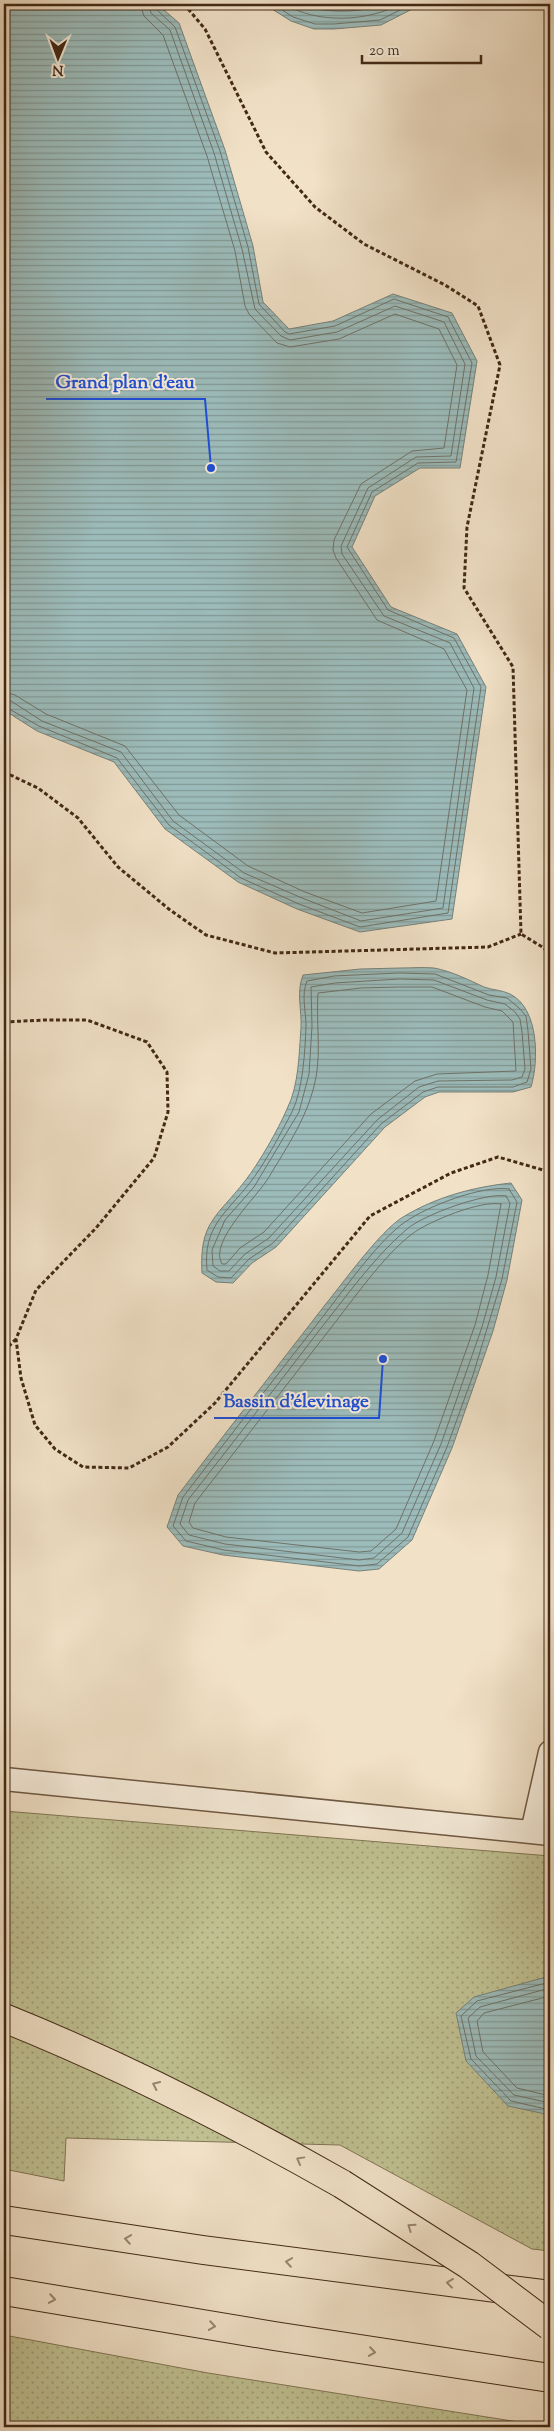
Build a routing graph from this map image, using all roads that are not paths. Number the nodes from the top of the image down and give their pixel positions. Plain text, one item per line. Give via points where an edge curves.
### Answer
1 (550, 1752) edge
2 (4, 1779) edge
3 (541, 1833) edge
4 (4, 2018) edge
5 (4, 2220) edge
6 (4, 2291) edge
7 (550, 2296) edge
8 (550, 2326) edge
9 (550, 2378) edge

1 - 3 lane
2 - 3 lane
8 -> 4 highway, bridge via 469,2265 342,2184 208,2109 82,2050
7 -> 5 highway
6 -> 9 highway via 283,2338

